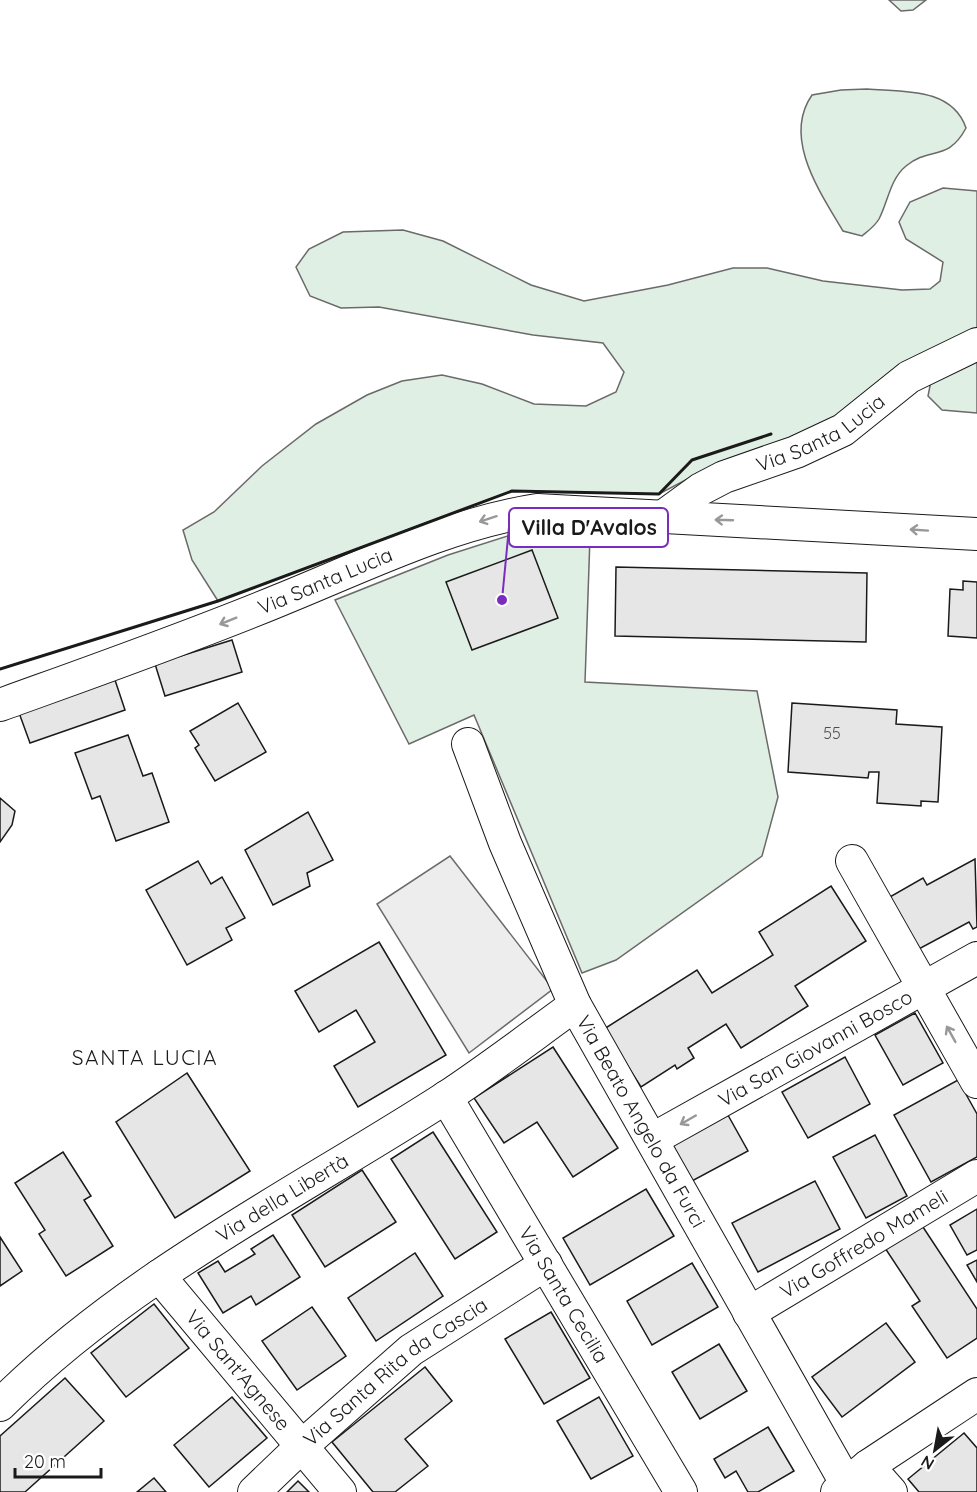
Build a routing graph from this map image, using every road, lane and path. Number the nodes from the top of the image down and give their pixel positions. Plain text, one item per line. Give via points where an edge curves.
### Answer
1 (977, 344) edge
2 (661, 518) junction
3 (977, 534) edge
4 (0, 705) edge
5 (468, 744) dead end
6 (852, 861) dead end
7 (977, 958) edge
8 (924, 985) junction
9 (575, 1005) junction
10 (977, 1082) edge
11 (446, 1097) junction
12 (653, 1139) junction
13 (977, 1176) edge
14 (546, 1264) junction
15 (159, 1276) junction
16 (749, 1313) junction
17 (977, 1394) edge
18 (0, 1405) edge
19 (302, 1446) junction
20 (852, 1483) edge
21 (254, 1492) edge
22 (340, 1492) edge
23 (681, 1492) edge
24 (891, 1492) edge

1 - 2 street, Via Santa Lucia via 909,377 843,430 724,477 700,489
3 -> 2 street, Via Santa Lucia
2 -> 4 street, Via Santa Lucia via 537,510 495,517 200,633
5 - 9 street, Via Beato Angelo da Furci via 505,843
6 - 8 street
7 - 8 street, Via San Giovanni Bosco
10 -> 8 street
8 -> 12 street, Via San Giovanni Bosco
9 - 11 street, Via della Libertà
9 - 12 street, Via Beato Angelo da Furci
11 - 14 street, Via Santa Cecilia
11 - 15 street, Via della Libertà
12 - 16 street, Via Beato Angelo da Furci
13 - 16 street, Via Goffredo Mameli
14 - 19 street, Via Santa Rita da Cascia via 411,1350
14 - 23 street, Via Santa Cecilia
15 - 18 street, Via della Libertà via 81,1334
15 - 19 street, Via Sant'Agnese
16 - 20 street, Via Beato Angelo da Furci
17 - 20 street
19 - 21 street, Via Santa Rita da Cascia
19 - 22 street, Via Sant'Agnese
20 - 24 street, Via Beato Angelo da Furci

